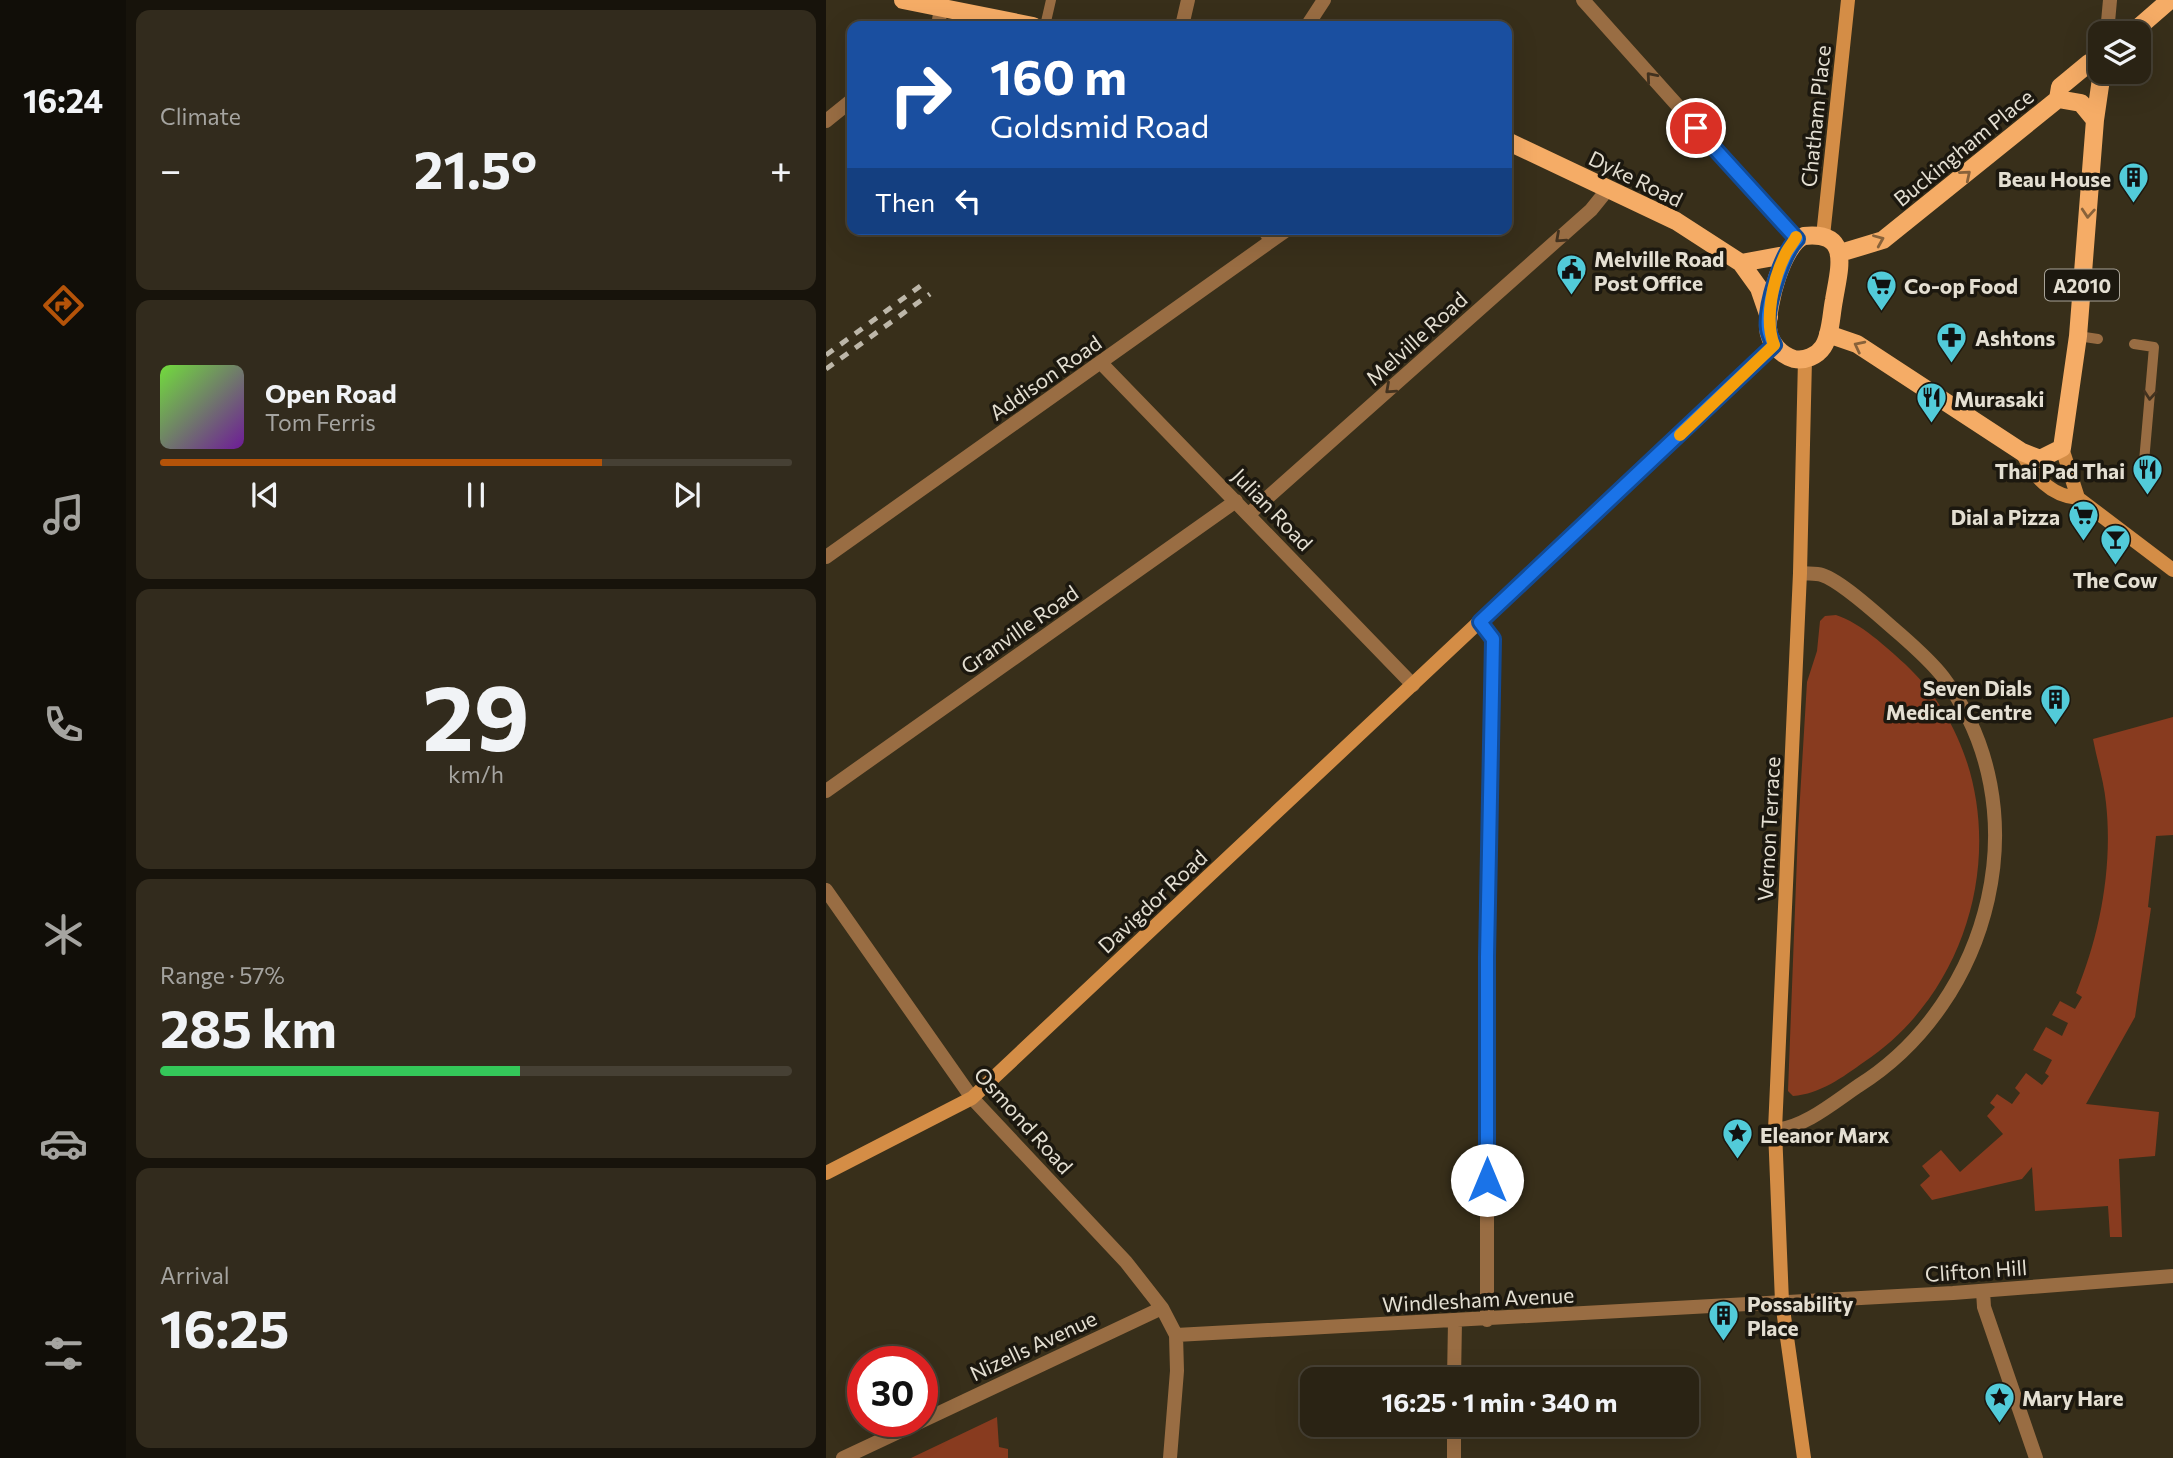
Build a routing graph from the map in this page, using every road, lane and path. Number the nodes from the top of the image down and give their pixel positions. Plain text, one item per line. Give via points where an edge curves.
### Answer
1 (903, 0) edge
2 (1051, 0) edge
3 (1188, 0) edge
4 (1324, 0) edge
5 (1583, 0) edge
6 (1848, 0) edge
7 (2110, 0) edge
8 (2170, 0) edge
9 (942, 8) junction
10 (939, 21) edge
11 (1008, 21) edge
12 (1046, 21) edge
13 (1183, 21) edge
14 (1310, 21) edge
15 (2108, 21) edge
16 (2146, 21) edge
17 (2088, 63) edge
18 (2100, 84) edge
19 (2058, 99) junction
20 (847, 104) edge
21 (2095, 120) junction
22 (826, 121) edge
23 (1512, 143) edge
24 (1608, 189) junction
25 (1265, 235) edge
26 (1280, 235) edge
27 (1823, 236) junction
28 (1797, 239) junction
29 (1270, 242) junction
30 (1840, 253) junction
31 (1785, 255) junction
32 (1741, 263) junction
33 (1769, 317) junction
34 (1828, 334) junction
35 (2078, 336) junction
36 (2098, 340) dead end
37 (2134, 344) dead end
38 (1774, 345) junction
39 (1805, 359) junction
40 (1101, 363) junction
41 (2062, 448) junction
42 (2021, 452) junction
43 (2143, 473) dead end
44 (2078, 498) junction
45 (1236, 500) junction
46 (1249, 514) junction
47 (826, 557) edge
48 (2173, 570) edge
49 (1800, 573) junction
50 (1480, 622) junction
51 (1413, 685) junction
52 (826, 791) edge
53 (826, 890) edge
54 (972, 1098) junction
55 (1775, 1130) junction
56 (826, 1173) edge
57 (2173, 1276) edge
58 (1983, 1291) junction
59 (1782, 1302) junction
60 (1162, 1308) junction
61 (1487, 1320) junction
62 (1455, 1321) junction
63 (1175, 1335) junction
64 (1454, 1367) edge
65 (938, 1413) edge
66 (888, 1437) edge
67 (1454, 1437) edge
68 (843, 1458) edge
69 (1170, 1458) edge
70 (1454, 1458) edge
71 (1804, 1458) edge
72 (2036, 1458) edge

1 - 9 main road
2 - 12 lane
3 - 13 street
4 - 14 street
28 -> 5 street
6 - 27 main road, Chatham Place
7 - 15 street
8 - 16 main road
9 - 10 street
9 - 11 main road
17 - 19 main road, Buckingham Place via 2060,87
18 - 21 main road, A2010
19 - 21 main road via 2081,103
30 -> 19 main road, Buckingham Place via 1883,240
20 - 22 street
21 -> 35 main road, A2010
23 - 24 main road, Dyke Road
24 - 32 main road, Dyke Road via 1676,221
24 -> 46 street, Melville Road via 1591,210
25 - 29 lane
26 - 29 street, Addison Road
27 - 28 main road
27 - 30 main road
28 - 31 main road, Dyke Road
29 - 40 street, Addison Road
30 - 34 main road
31 - 32 main road
31 - 33 main road, Dyke Road
32 - 33 main road, Dyke Road via 1759,288
33 - 38 main road, Dyke Road
34 - 39 main road via 1823,348
42 -> 34 main road via 1857,344
35 - 36 lane
35 - 41 main road, A2010
37 -> 43 lane via 2154,347
38 - 39 main road via 1784,355
38 - 50 main road, Davigdor Road
39 - 49 main road, Vernon Terrace
40 - 45 street, Julian Road
40 - 47 street, Addison Road
41 - 42 main road via 2040,459
41 - 44 main road
42 - 44 main road via 2031,472 2062,497
44 - 48 main road
45 - 46 street, Julian Road
45 - 52 street, Granville Road
46 - 51 street, Julian Road
49 - 55 main road, Vernon Terrace
49 - 55 street via 1822,575 1869,607 1921,653 1951,689 1984,767 1994,853 1981,930 1959,981 1933,1018 1889,1065 1866,1082 1790,1129
50 - 51 main road, Davigdor Road
50 - 61 street via 1493,639
51 - 54 main road, Davigdor Road
53 - 54 street, Osmond Road
54 - 56 main road, Davigdor Road
54 - 60 street, Osmond Road via 1126,1262
55 - 59 main road, Vernon Terrace
57 - 58 street, Clifton Hill
58 - 59 street, Clifton Hill
58 - 72 street via 1984,1307
59 - 61 street, Windlesham Avenue
59 - 71 main road, Vernon Terrace
60 - 63 street, Osmond Road
60 - 65 street, Nizells Avenue
61 - 62 street, Windlesham Avenue
62 - 63 street, Windlesham Avenue
62 - 64 street
63 - 69 street
66 - 68 street, Nizells Avenue
67 - 70 street

